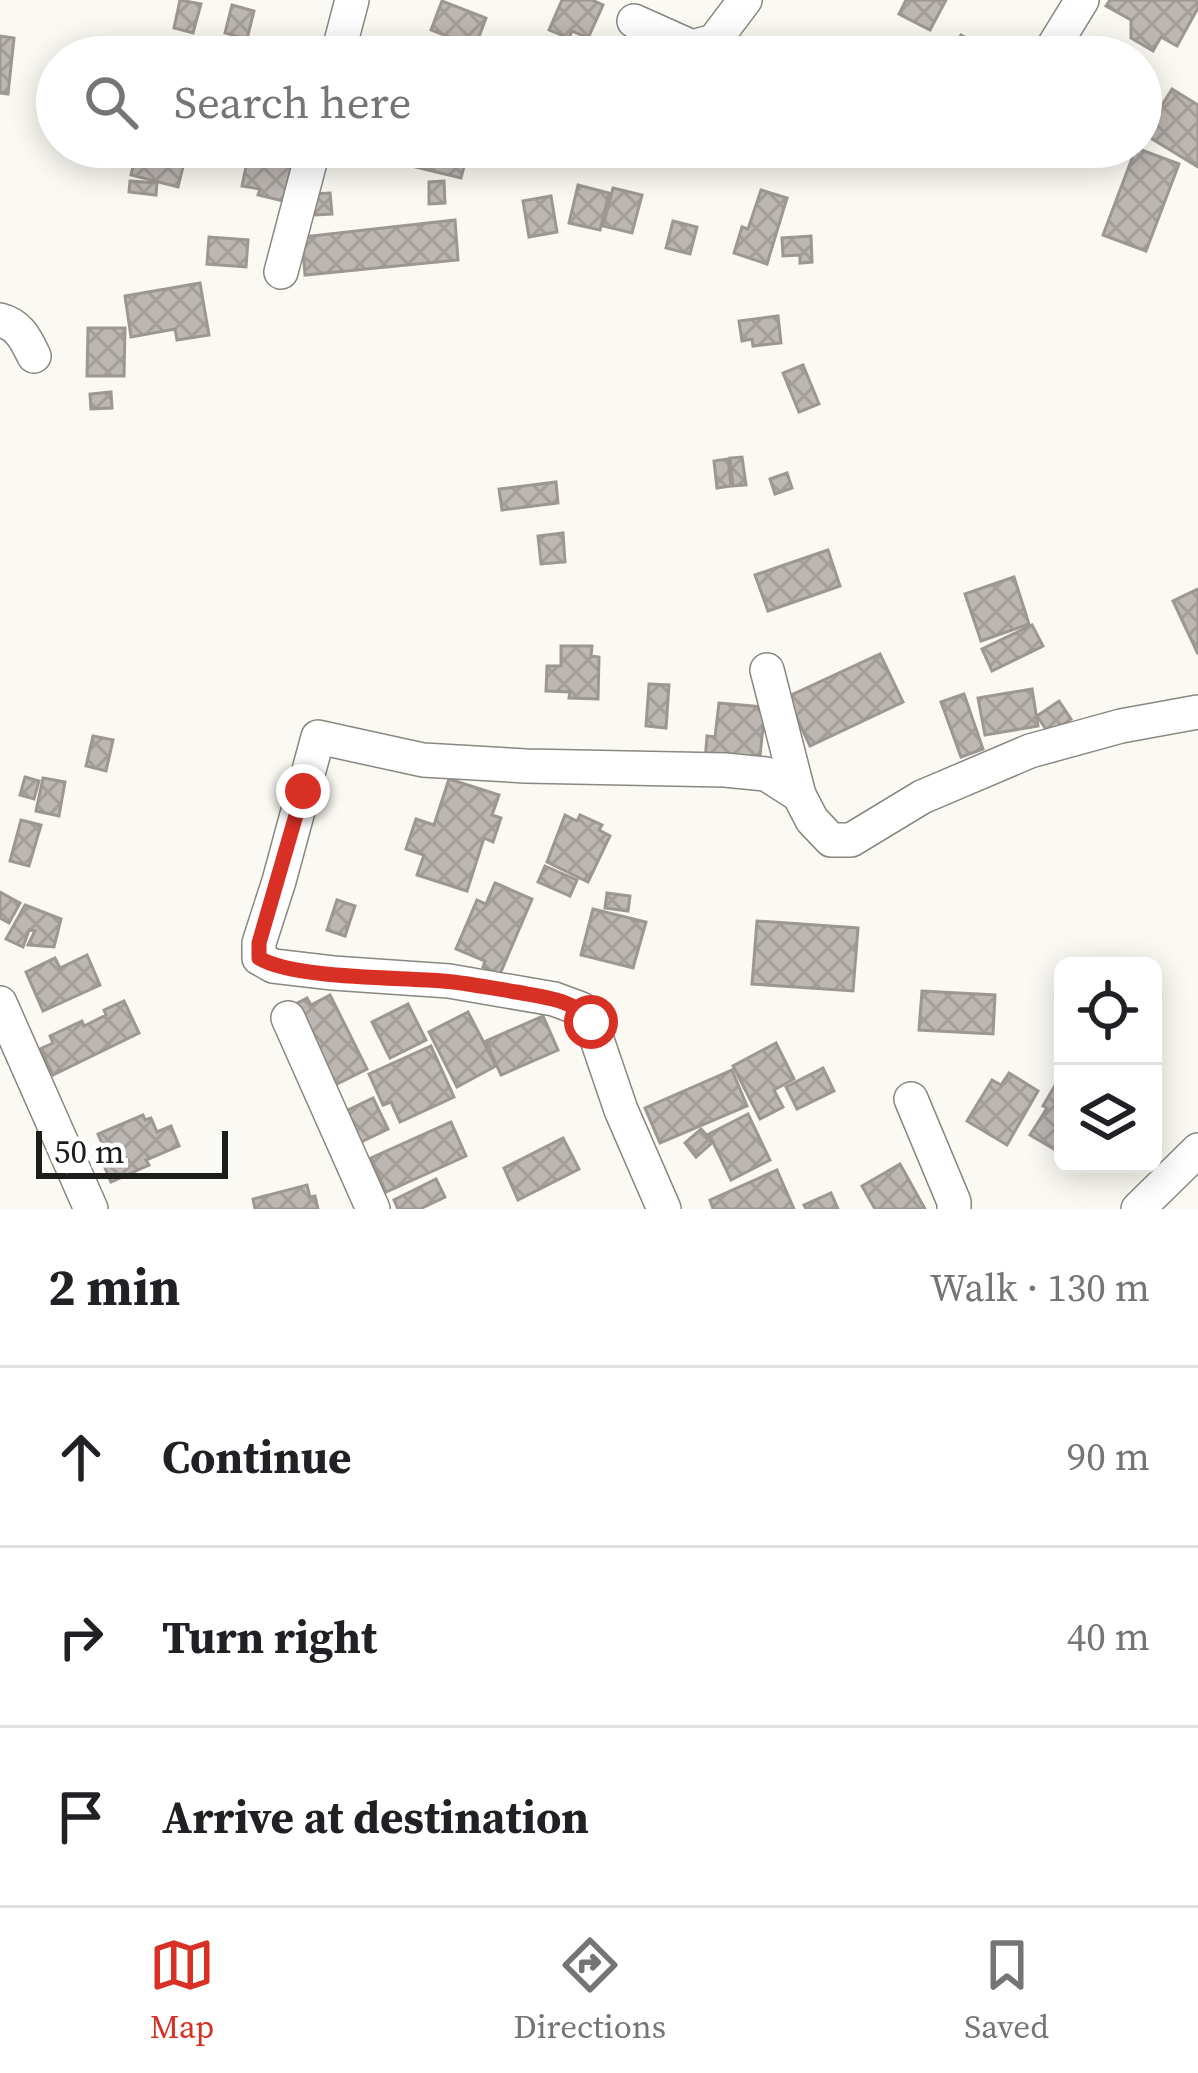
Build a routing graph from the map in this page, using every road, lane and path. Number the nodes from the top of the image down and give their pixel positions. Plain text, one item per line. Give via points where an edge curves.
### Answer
1 (352, 0) edge
2 (745, 0) edge
3 (1082, 0) edge
4 (634, 21) dead end
5 (343, 36) edge
6 (667, 36) edge
7 (718, 36) edge
8 (1060, 36) edge
9 (308, 168) edge
10 (281, 272) dead end
11 (0, 320) edge
12 (34, 356) dead end
13 (767, 670) dead end
14 (1198, 712) edge
15 (800, 795) junction
16 (0, 1003) edge
17 (288, 1018) dead end
18 (911, 1099) dead end
19 (1198, 1150) edge
20 (91, 1209) edge
21 (373, 1209) edge
22 (664, 1209) edge
23 (954, 1209) edge
24 (1138, 1209) edge

1 - 5 street
2 - 7 street
3 - 8 street
4 - 6 street
9 - 10 street
11 - 12 street via 23,333
13 - 15 street
14 - 15 street via 1030,751 922,796 851,840 831,840
15 - 22 street via 766,774 423,760 318,737 259,958 273,966 468,984 581,1009
16 - 20 street
17 - 21 street
18 - 23 street
19 - 24 street

